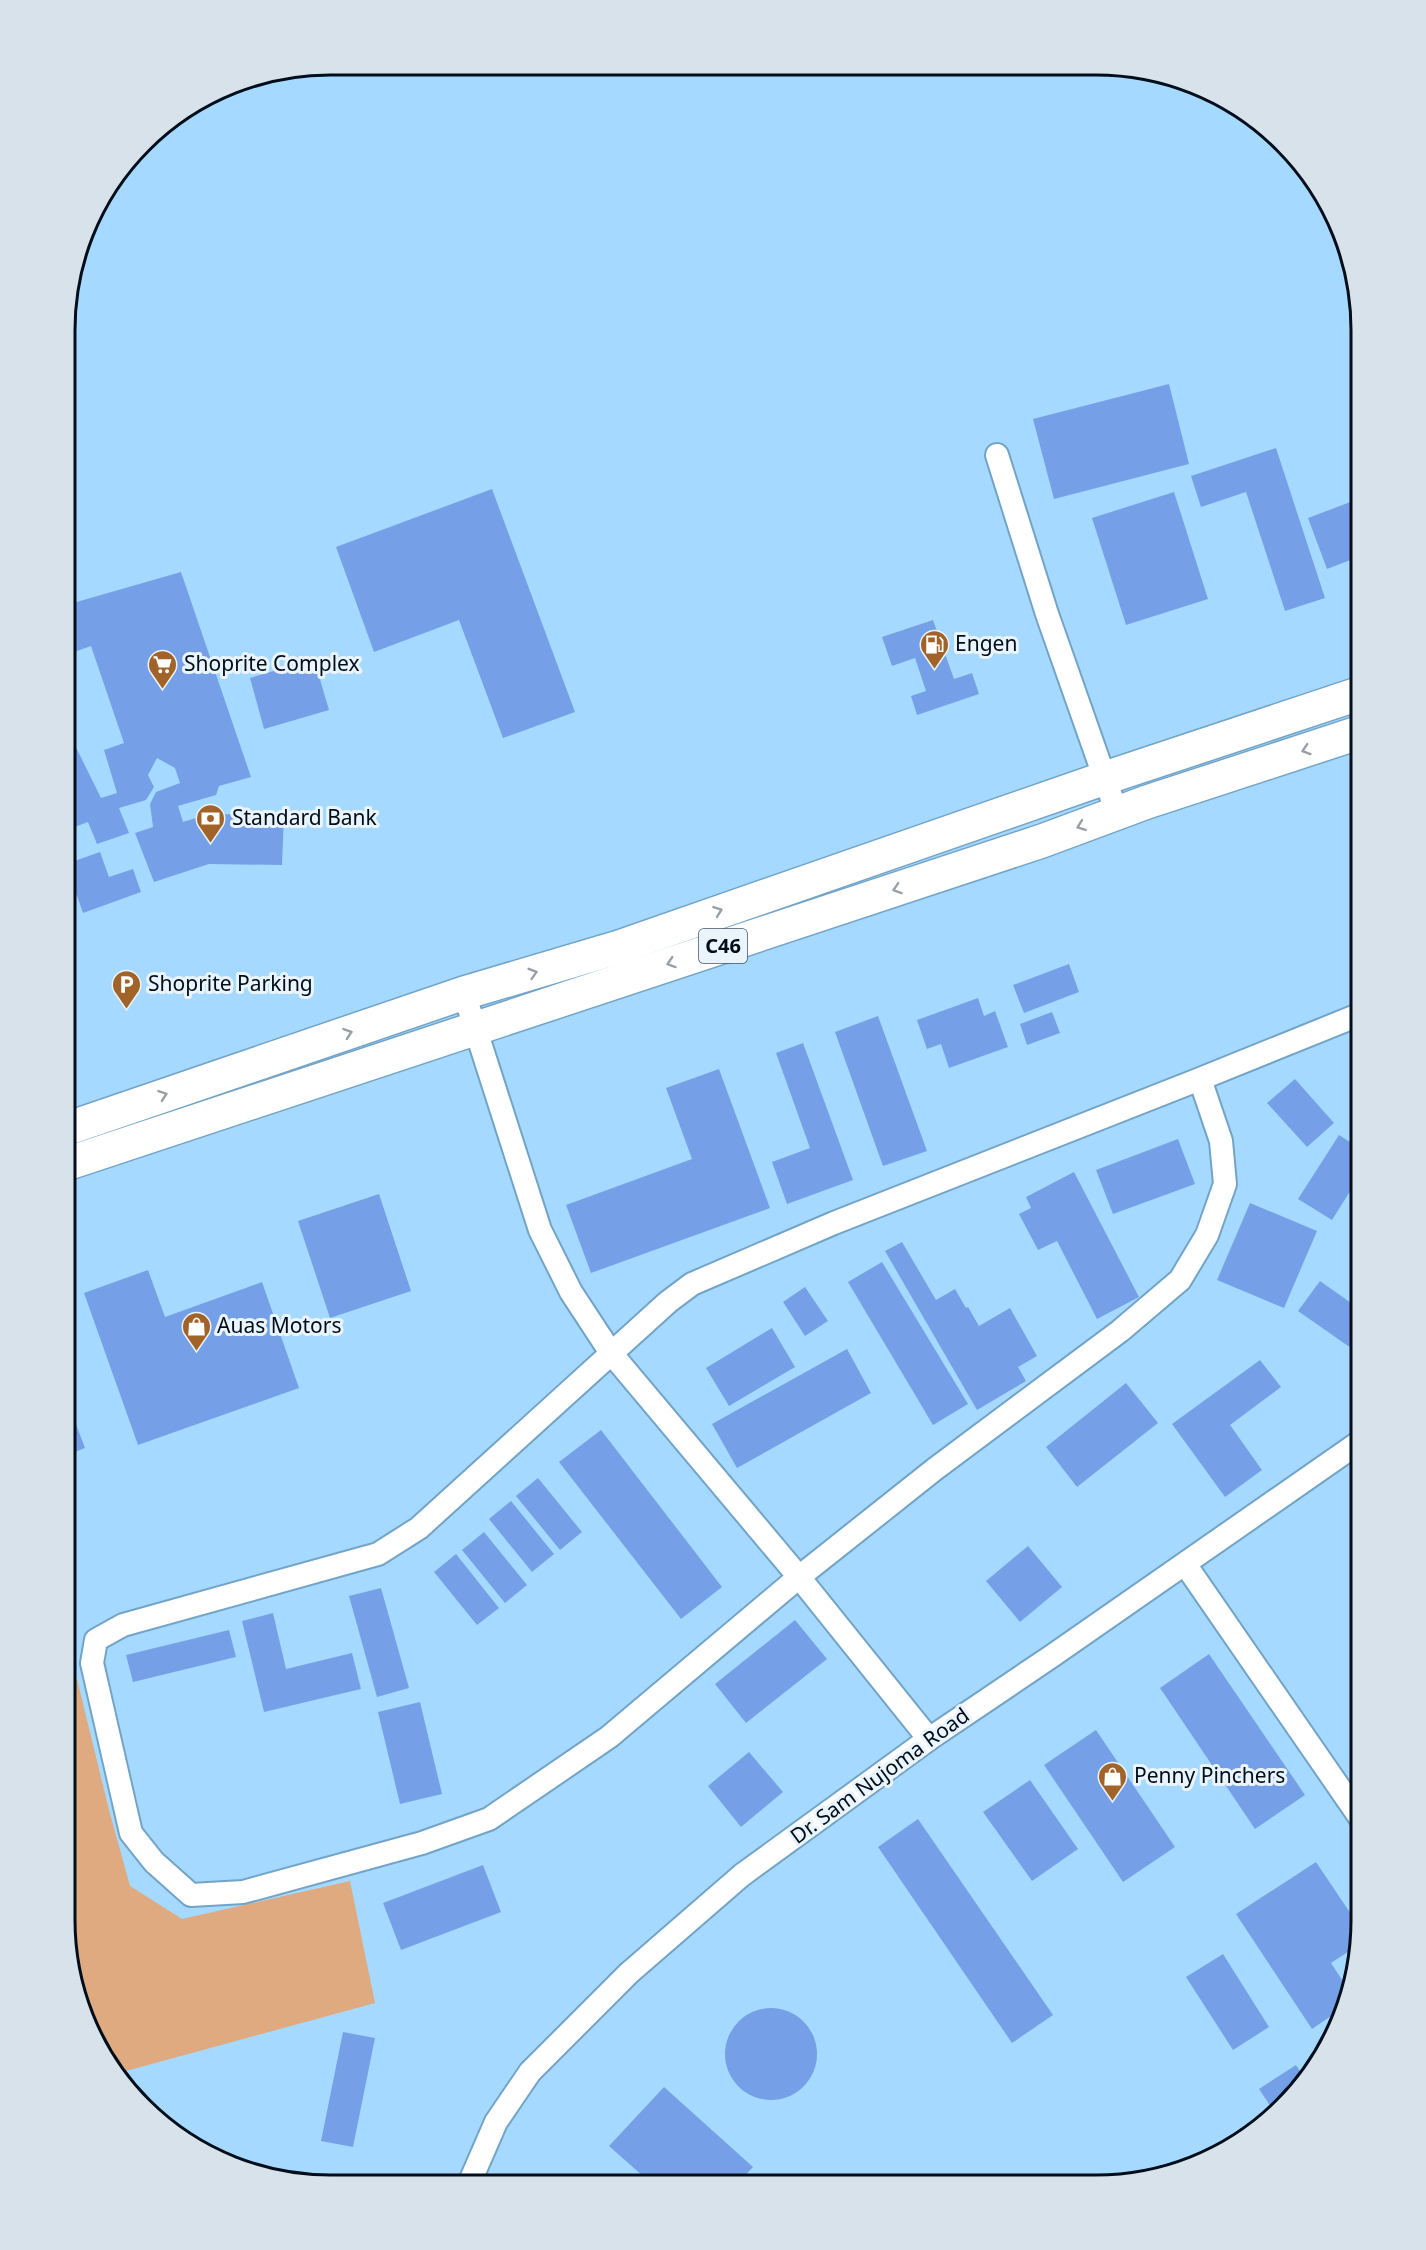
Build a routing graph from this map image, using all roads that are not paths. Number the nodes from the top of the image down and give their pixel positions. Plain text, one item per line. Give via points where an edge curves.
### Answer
1 (997, 455) dead end
2 (1351, 700) edge
3 (1351, 735) edge
4 (1105, 778) junction
5 (1117, 813) junction
6 (464, 993) junction
7 (1351, 1018) edge
8 (476, 1028) junction
9 (1200, 1079) junction
10 (75, 1126) edge
11 (75, 1161) edge
12 (611, 1353) junction
13 (1351, 1447) edge
14 (1185, 1564) junction
15 (799, 1577) junction
16 (928, 1739) junction
17 (1351, 1805) edge
18 (473, 2175) edge

1 - 4 street via 1047,614
2 - 4 main road, C46
3 -> 5 main road, C46
4 - 5 street
6 -> 4 main road, C46 via 619,947
5 -> 8 main road, C46
6 - 8 street
10 -> 6 main road, C46
7 - 9 street
8 - 11 main road, C46
8 - 12 street via 540,1230 571,1292
9 - 12 street via 700,1280 685,1288
9 - 15 street via 1221,1141 1225,1184 1207,1235 1180,1280 1120,1331
12 - 15 street
12 - 15 street via 419,1528 378,1554 123,1625 96,1640 92,1663 131,1833 154,1862 191,1894 243,1892 422,1843 489,1819 609,1737
13 - 14 street, Dr. Sam Nujoma Road
14 - 16 street, Dr. Sam Nujoma Road
14 - 17 street
15 - 16 street
16 - 18 street, Dr. Sam Nujoma Road via 742,1875 629,1973 530,2073 496,2122

